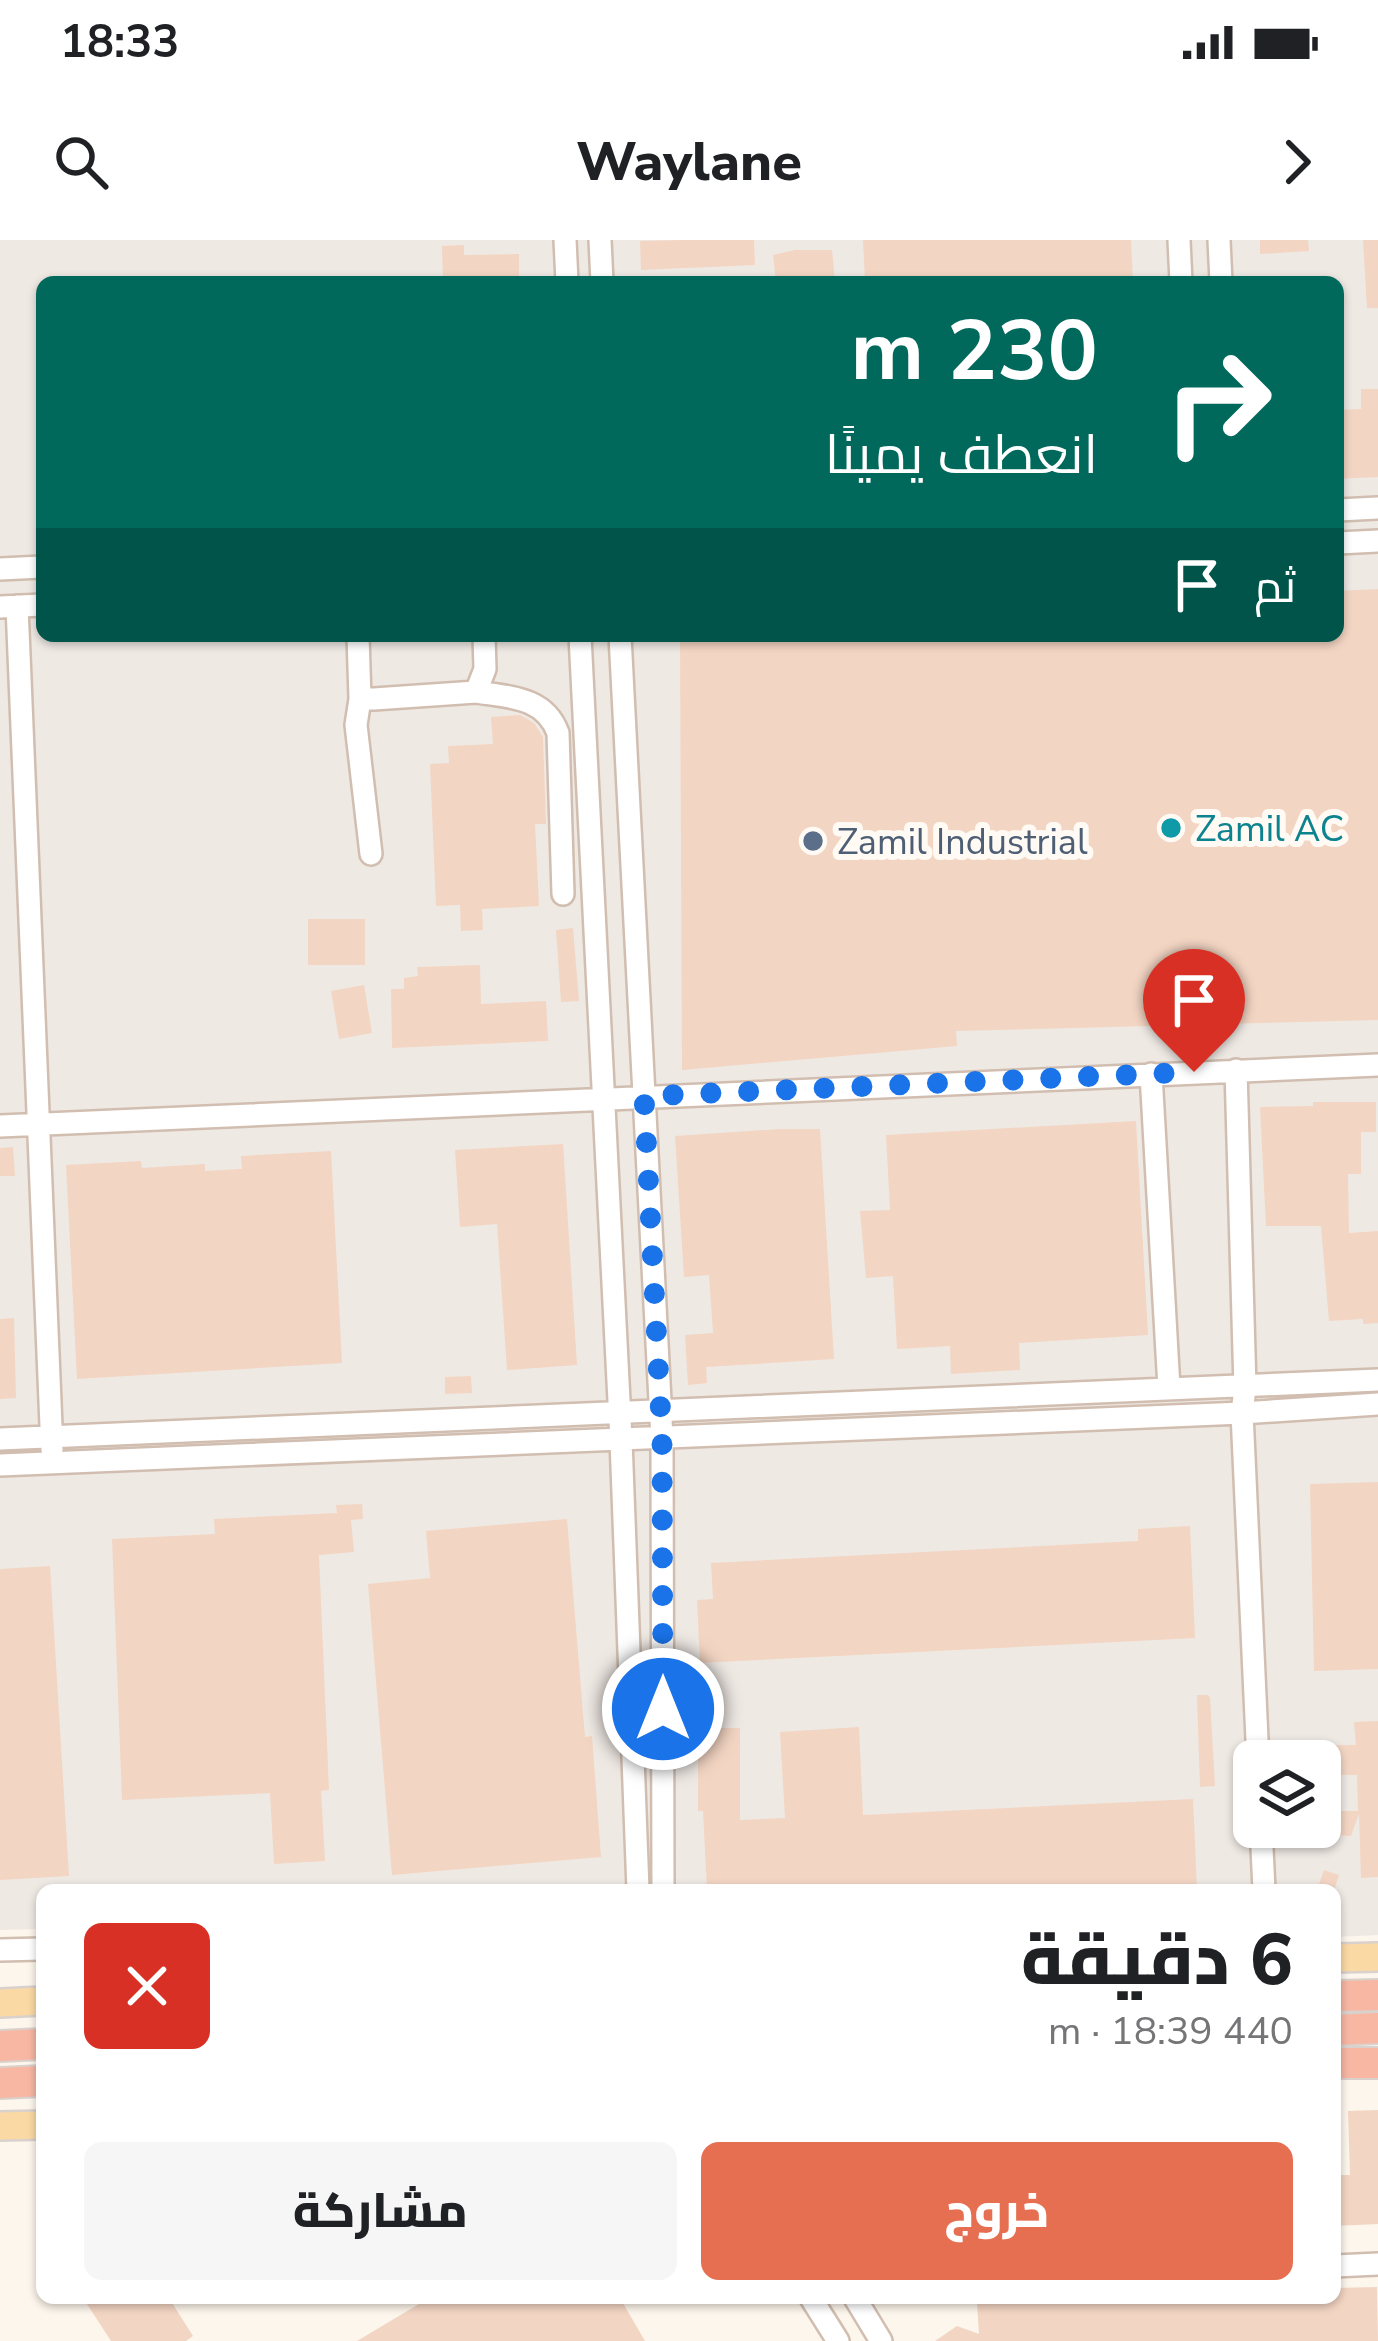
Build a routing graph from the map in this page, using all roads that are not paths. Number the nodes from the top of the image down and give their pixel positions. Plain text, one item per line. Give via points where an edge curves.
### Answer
1 (565, 240) edge
2 (599, 240) edge
3 (1179, 240) edge
4 (1219, 240) edge
5 (567, 276) edge
6 (602, 276) edge
7 (1180, 276) edge
8 (1221, 276) edge
9 (1378, 508) edge
10 (1344, 510) edge
11 (1378, 541) edge
12 (1344, 543) edge
13 (36, 567) edge
14 (0, 569) edge
15 (9, 606) edge
16 (358, 642) edge
17 (484, 642) edge
18 (580, 642) edge
19 (620, 642) edge
20 (476, 692) junction
21 (360, 699) junction
22 (371, 854) dead end
23 (563, 894) dead end
24 (1378, 1065) edge
25 (1236, 1070) junction
26 (1151, 1074) junction
27 (644, 1096) junction
28 (602, 1097) junction
29 (39, 1124) junction
30 (0, 1126) edge
31 (1378, 1380) edge
32 (1169, 1388) junction
33 (1245, 1388) junction
34 (1378, 1404) edge
35 (661, 1409) junction
36 (619, 1412) junction
37 (1242, 1413) junction
38 (51, 1436) junction
39 (0, 1439) edge
40 (662, 1439) junction
41 (621, 1440) junction
42 (53, 1463) junction
43 (0, 1465) edge
44 (1257, 1740) edge
45 (1262, 1848) edge
46 (638, 1884) edge
47 (663, 1884) edge
48 (1264, 1884) edge
49 (36, 1949) edge
50 (0, 1950) edge
51 (1341, 1958) edge
52 (1378, 1958) edge
53 (1378, 1995) edge
54 (1341, 1996) edge
55 (36, 2001) edge
56 (0, 2003) edge
57 (1378, 2028) edge
58 (1341, 2030) edge
59 (36, 2044) edge
60 (0, 2046) edge
61 (1378, 2064) edge
62 (1341, 2065) edge
63 (36, 2081) edge
64 (0, 2083) edge
65 (36, 2125) edge
66 (0, 2126) edge
67 (1378, 2264) edge
68 (1341, 2266) edge
69 (815, 2304) edge
70 (859, 2304) edge
71 (838, 2341) edge
72 (881, 2341) edge

1 - 5 street
2 - 6 street
3 - 7 street
4 - 8 street
9 - 10 street
11 - 12 street
13 - 14 street
15 - 29 street
16 - 21 street
17 - 20 street
18 - 28 street
19 - 27 street
20 - 21 street
20 - 23 street via 524,700 554,721
21 - 22 street
24 - 25 street
25 - 26 street
25 - 33 street
26 - 27 street
26 - 32 street
27 - 28 street
27 - 35 street
28 - 29 street
28 - 36 street
29 - 30 street
29 - 38 street
31 - 33 street
32 - 33 street
32 - 35 street
33 - 37 street
34 - 37 street
35 - 36 street
35 - 40 street
36 - 38 street
36 - 41 street
37 - 40 street
37 - 44 street
38 - 39 street
38 - 42 street
40 - 41 street
40 - 47 street
41 - 42 street
41 - 46 street
42 - 43 street
45 - 48 street
49 - 50 street
51 - 52 main road
53 - 54 highway
55 - 56 main road
57 - 58 highway
59 - 60 highway
61 - 62 highway
63 - 64 highway
65 - 66 main road
67 - 68 street
69 - 71 street
70 - 72 street

